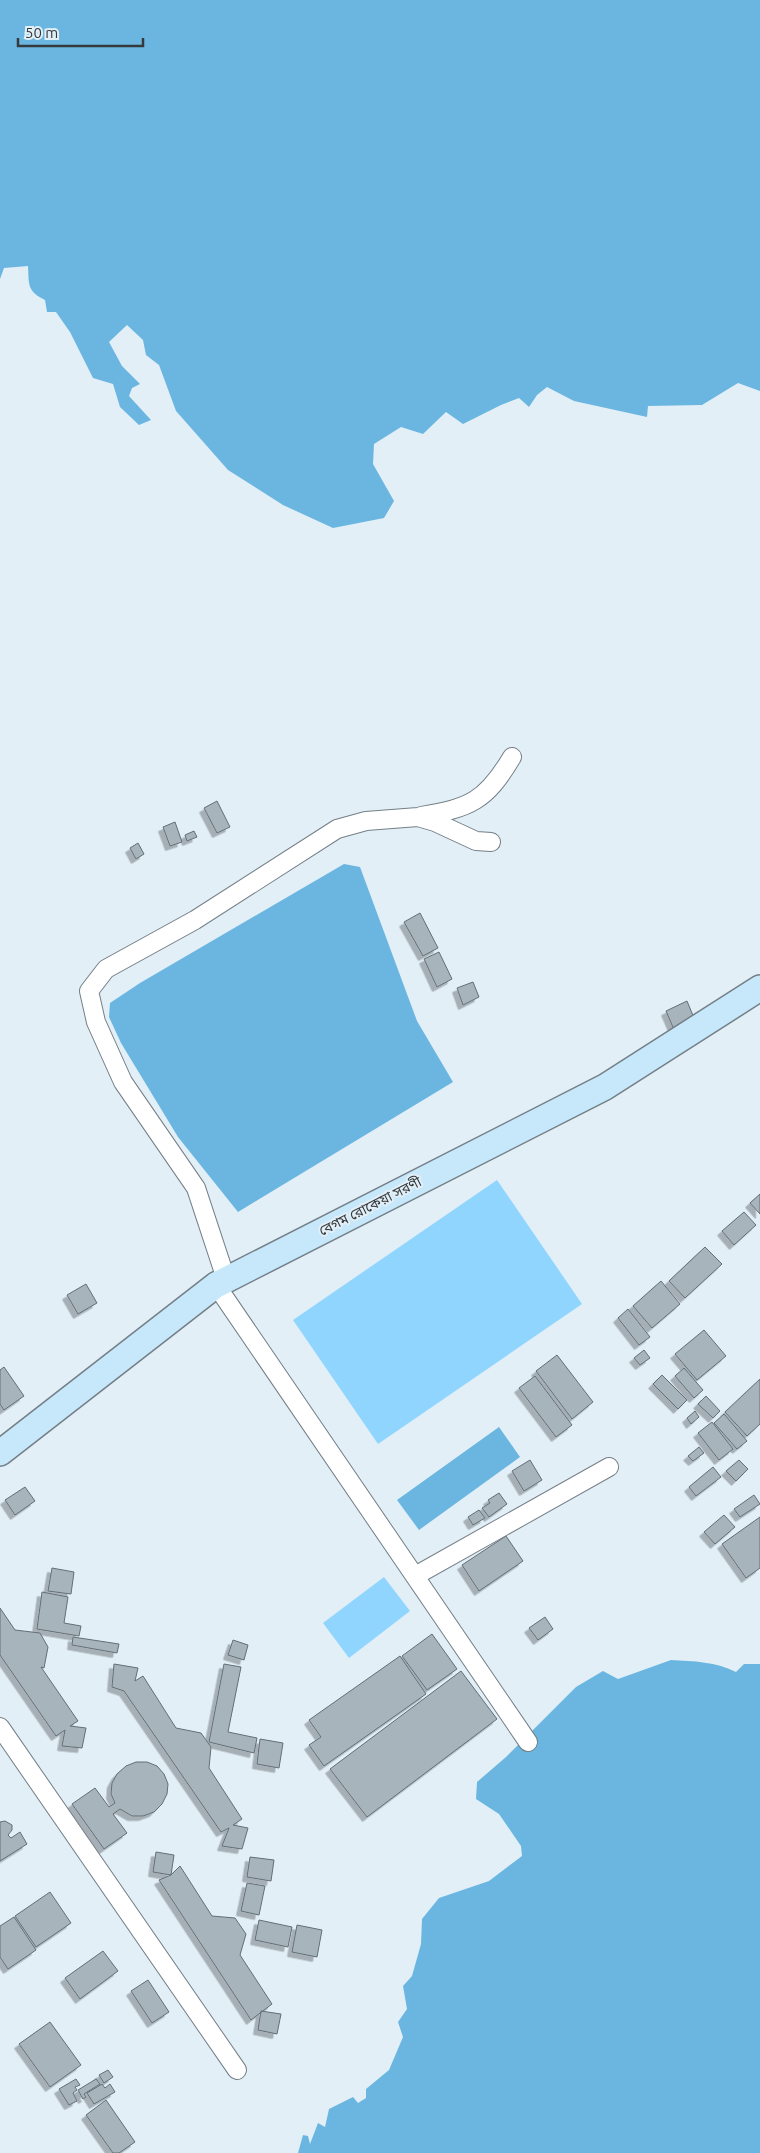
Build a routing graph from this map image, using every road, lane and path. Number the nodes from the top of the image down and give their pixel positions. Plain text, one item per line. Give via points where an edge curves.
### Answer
1 (512, 757) dead end
2 (418, 817) junction
3 (492, 842) dead end
4 (760, 988) edge
5 (221, 1282) junction
6 (0, 1453) edge
7 (609, 1466) dead end
8 (415, 1576) junction
9 (0, 1727) edge
10 (528, 1742) dead end
11 (236, 2070) dead end

1 - 2 street via 480,798 458,808
2 - 3 street via 436,822 476,842
2 - 5 street via 366,821 337,829 195,920 106,969 89,991 96,1022 123,1082 196,1188
4 - 5 street, বেগম রোকেয়া সরণী via 605,1087
5 - 6 street, বেগম রোকেয়া সরণী
5 - 8 street
7 - 8 street
8 - 10 street
9 - 11 street

